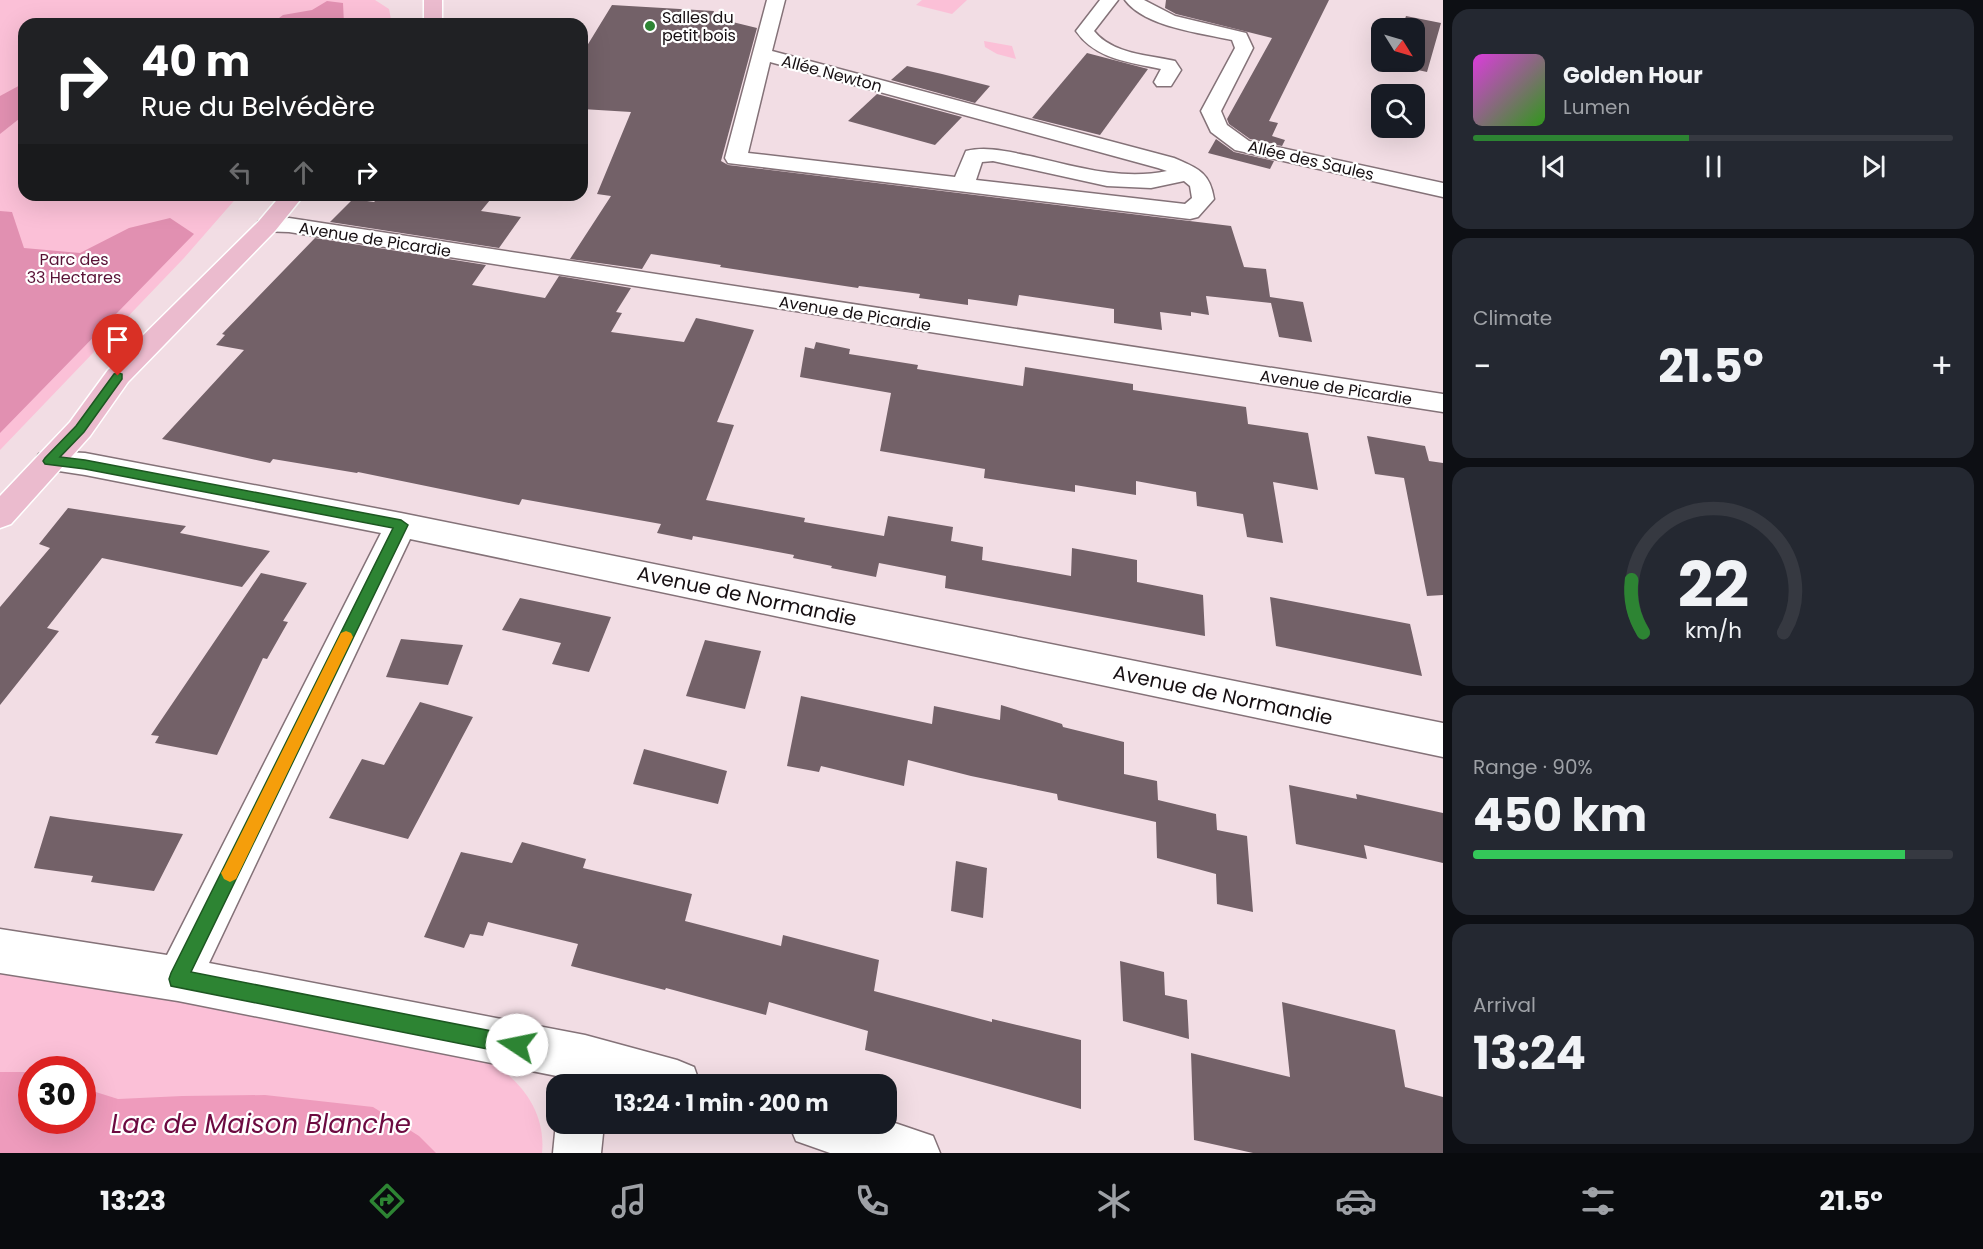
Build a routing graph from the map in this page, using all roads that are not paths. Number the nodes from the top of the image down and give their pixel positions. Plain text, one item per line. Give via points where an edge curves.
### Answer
1 (433, 0) edge
2 (776, 0) edge
3 (1109, 0) edge
4 (1134, 0) edge
5 (434, 18) edge
6 (762, 54) junction
7 (1164, 82) dead end
8 (1189, 173) junction
9 (963, 185) junction
10 (1443, 190) edge
11 (288, 201) edge
12 (267, 226) junction
13 (1443, 403) edge
14 (50, 461) junction
15 (0, 516) edge
16 (401, 525) junction
17 (1443, 740) edge
18 (0, 951) edge
19 (178, 979) junction
20 (584, 1071) edge
21 (605, 1074) edge
22 (579, 1134) edge
23 (849, 1134) edge
24 (577, 1153) edge
25 (916, 1153) edge

1 - 5 main road
2 - 6 street
3 - 7 street via 1084,31 1090,42 1168,65 1172,70
4 - 10 street, Allée des Saules via 1142,9 1161,16 1240,37 1244,48 1211,111 1218,128 1242,146
6 - 8 street, Allée Newton via 1166,163
6 - 9 street, Allée Newton via 736,158
8 - 9 street via 1151,181 1107,179 993,155 974,156
8 - 9 street, Allée Newton via 1201,184 1203,198 1190,212
11 - 12 main road
12 - 13 street, Avenue de Picardie via 289,225
12 - 14 main road via 118,376 80,429
14 - 15 main road
14 - 16 street, Avenue de Normandie via 85,464
16 - 17 street, Avenue de Normandie
16 - 19 street
18 - 19 street
19 - 20 street
20 - 21 street
22 - 24 street
23 - 25 street

